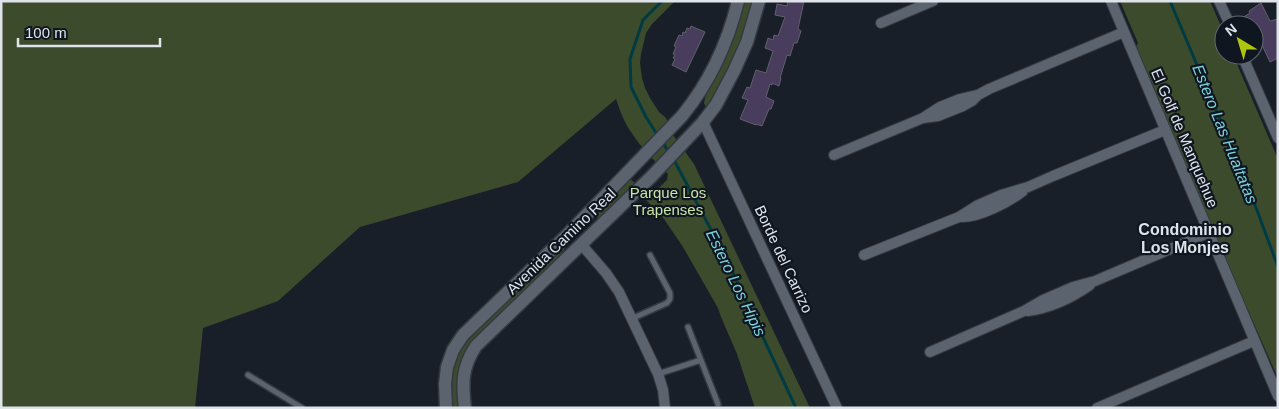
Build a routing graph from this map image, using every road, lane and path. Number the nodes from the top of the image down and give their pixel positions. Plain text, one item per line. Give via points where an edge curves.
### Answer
1 (738, 1) edge
2 (759, 1) edge
3 (933, 1) edge
4 (1111, 1) edge
5 (1223, 3) edge
6 (1227, 15) edge
7 (881, 23) dead end
8 (1124, 32) junction
9 (1246, 65) edge
10 (704, 84) junction
11 (703, 122) junction
12 (1165, 130) junction
13 (1278, 138) edge
14 (834, 155) dead end
15 (588, 214) junction
16 (1208, 233) junction
17 (592, 234) junction
18 (581, 244) junction
19 (650, 255) dead end
20 (864, 255) dead end
21 (631, 319) junction
22 (688, 327) dead end
23 (1254, 341) junction
24 (930, 352) dead end
25 (700, 360) junction
26 (658, 374) junction
27 (248, 375) dead end
28 (1278, 396) edge
29 (718, 404) dead end
30 (302, 408) edge
31 (446, 408) edge
32 (465, 408) edge
33 (665, 408) edge
34 (837, 408) edge
35 (1097, 408) edge

1 - 10 main road via 726,38
2 - 11 main road, Avenida Camino Real via 734,71
3 - 7 street
4 - 8 street, El Golf de Manquehue
5 - 6 street
8 - 12 street, El Golf de Manquehue
8 - 14 street via 1001,84 963,106 923,118
9 - 13 street
10 - 11 main road via 700,109
10 - 15 main road, Avenida Camino Real via 676,123
11 - 17 main road, Avenida Camino Real
11 - 34 street, Borde del Carrizo
12 - 16 street, El Golf de Manquehue
12 - 20 street via 1028,187 993,198 959,217
15 - 17 main road via 594,227
15 - 31 main road, Avenida Camino Real via 457,342 445,376
16 - 23 street, El Golf de Manquehue
16 - 24 street via 1095,281 1066,298
17 - 18 main road, Avenida Camino Real
18 - 21 street via 611,279
18 - 32 main road, Avenida Camino Real via 476,346 464,373
19 - 21 lane via 670,299
21 - 26 street
22 - 25 lane
23 - 28 street, El Golf de Manquehue
23 - 35 street
25 - 26 lane
25 - 29 lane
26 - 33 street
27 - 30 lane

